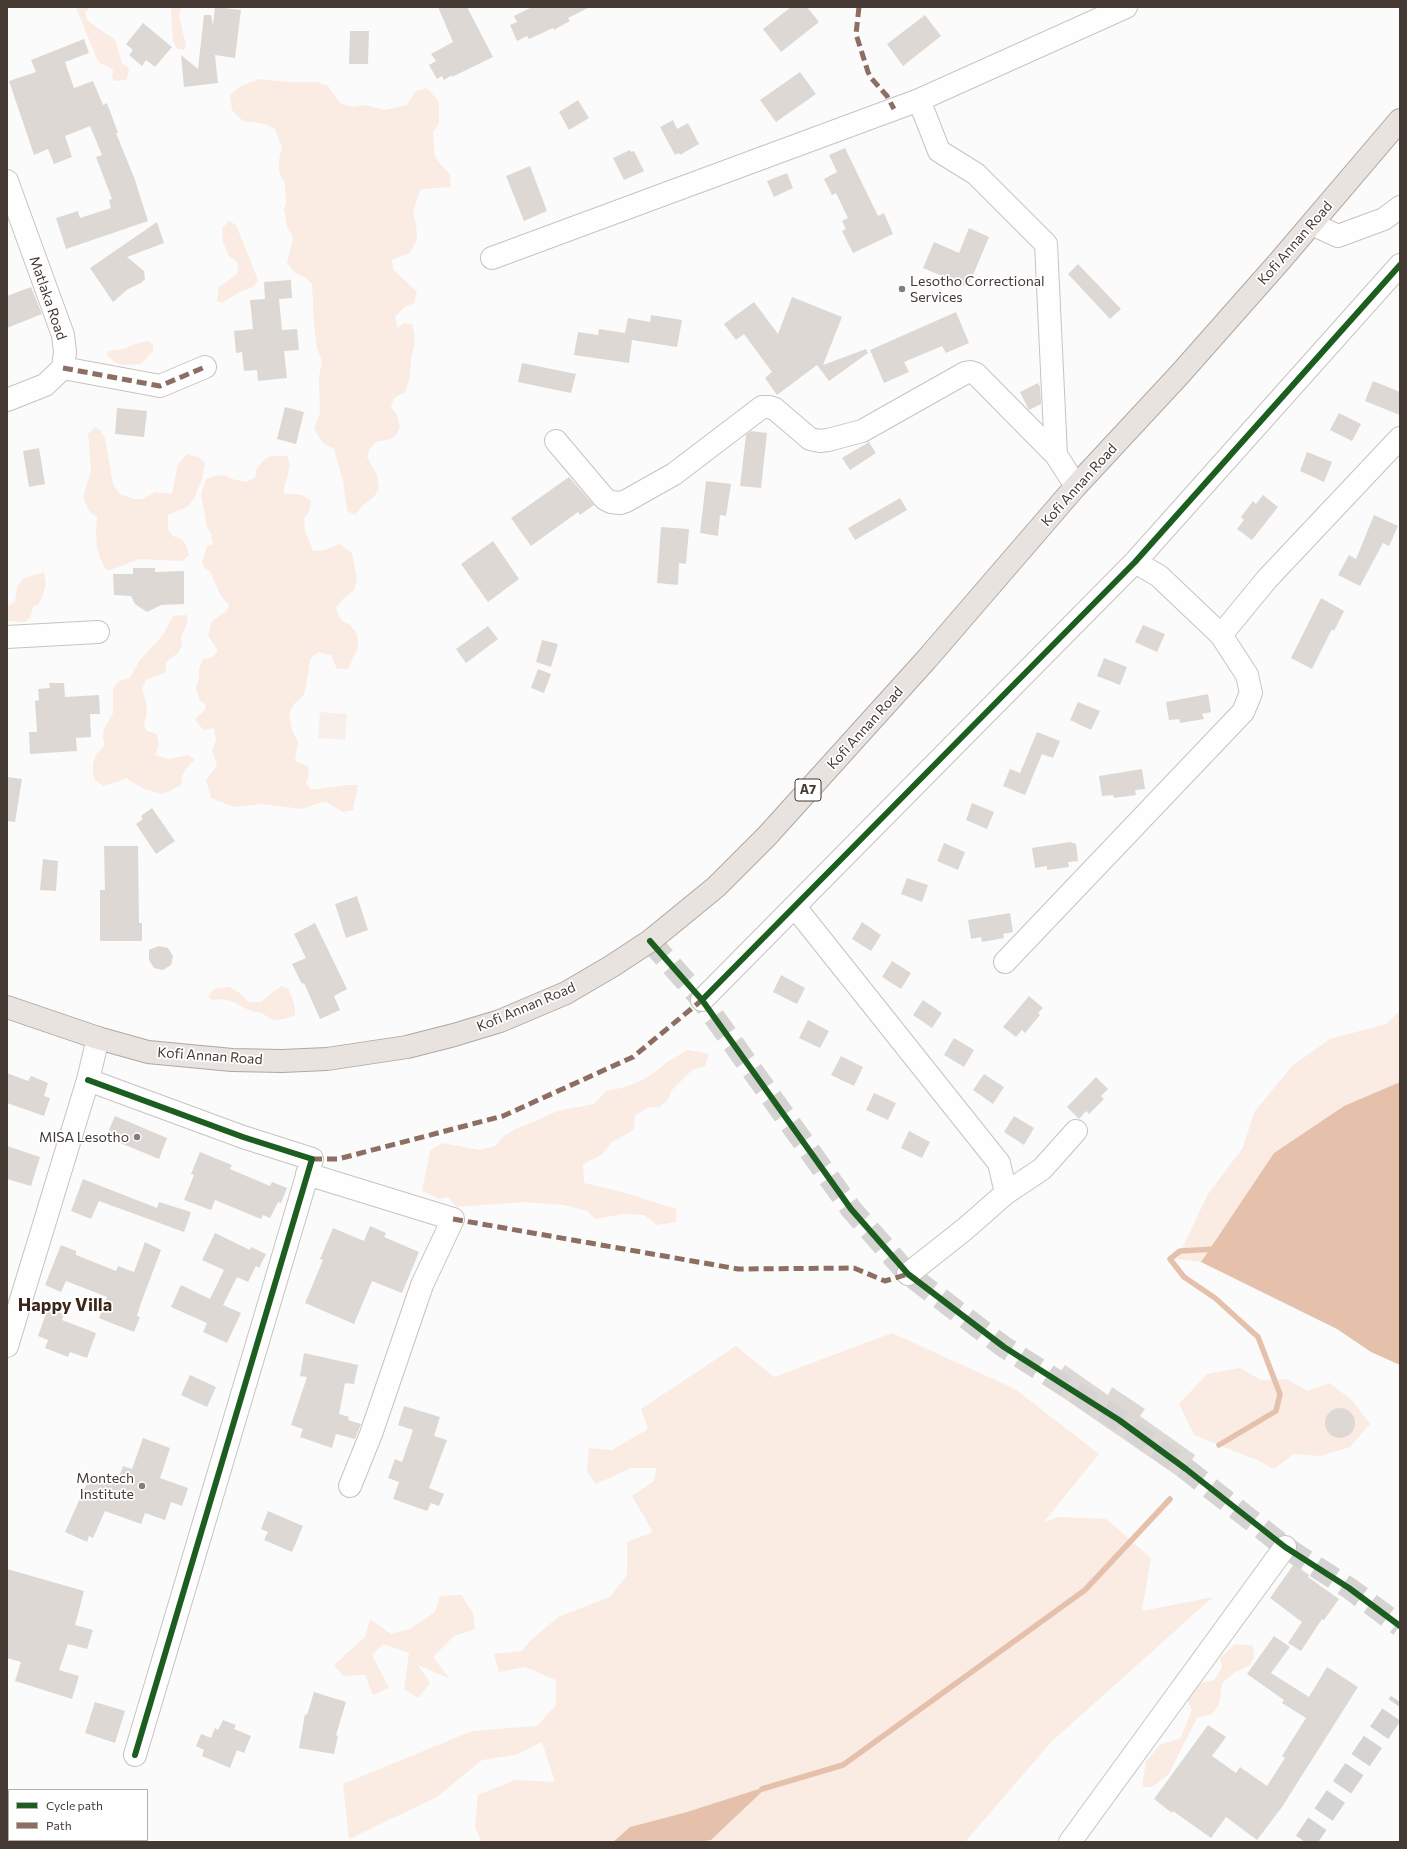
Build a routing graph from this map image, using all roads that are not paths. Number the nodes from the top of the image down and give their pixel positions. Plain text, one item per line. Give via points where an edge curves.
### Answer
1 (1126, 7) edge
2 (919, 100) junction
3 (1400, 120) edge
4 (7, 181) edge
5 (1400, 207) edge
6 (1312, 224) junction
7 (492, 258) dead end
8 (1400, 265) edge
9 (205, 367) dead end
10 (63, 368) junction
11 (7, 400) edge
12 (1400, 438) edge
13 (556, 441) dead end
14 (1056, 455) junction
15 (1076, 486) junction
16 (1135, 562) junction
17 (98, 632) dead end
18 (1221, 634) junction
19 (7, 637) edge
20 (795, 908) junction
21 (1005, 962) dead end
22 (702, 1000) dead end
23 (7, 1007) edge
24 (98, 1038) junction
25 (88, 1080) junction
26 (1076, 1130) dead end
27 (307, 1174) junction
28 (1006, 1193) junction
29 (908, 1274) dead end
30 (7, 1346) edge
31 (350, 1486) dead end
32 (1285, 1547) dead end
33 (136, 1755) dead end
34 (1070, 1842) edge

1 - 2 street
2 - 7 street
2 - 14 street via 939,151 976,174 1046,244
3 - 6 main road, Kofi Annan Road / A7
4 - 10 street, Matlaka Road via 63,335
5 - 6 street via 1384,219 1338,236
6 - 15 main road, Kofi Annan Road / A7 via 1180,374
8 - 16 street
9 - 10 street via 160,386
10 - 11 street via 45,385
12 - 18 street via 1267,579
13 - 14 street via 605,499 620,503 674,474 762,407 775,409 810,439 828,440 862,430 970,372 976,374
14 - 15 street
15 - 24 main road, Kofi Annan Road / A7 via 926,660 767,836 727,876 650,941 566,993 500,1021 454,1035 394,1049 327,1059 232,1060 148,1052
16 - 18 street via 1159,576
16 - 20 street
17 - 19 street
18 - 21 street via 1247,675 1251,693 1244,712
20 - 22 street
20 - 28 street via 999,1163
23 - 24 main road, Kofi Annan Road / A7
24 - 25 street
25 - 27 street via 243,1137 312,1159
25 - 30 street
26 - 28 street via 1042,1169
27 - 31 street via 453,1219 422,1285
27 - 33 street
28 - 29 street
32 - 34 street

